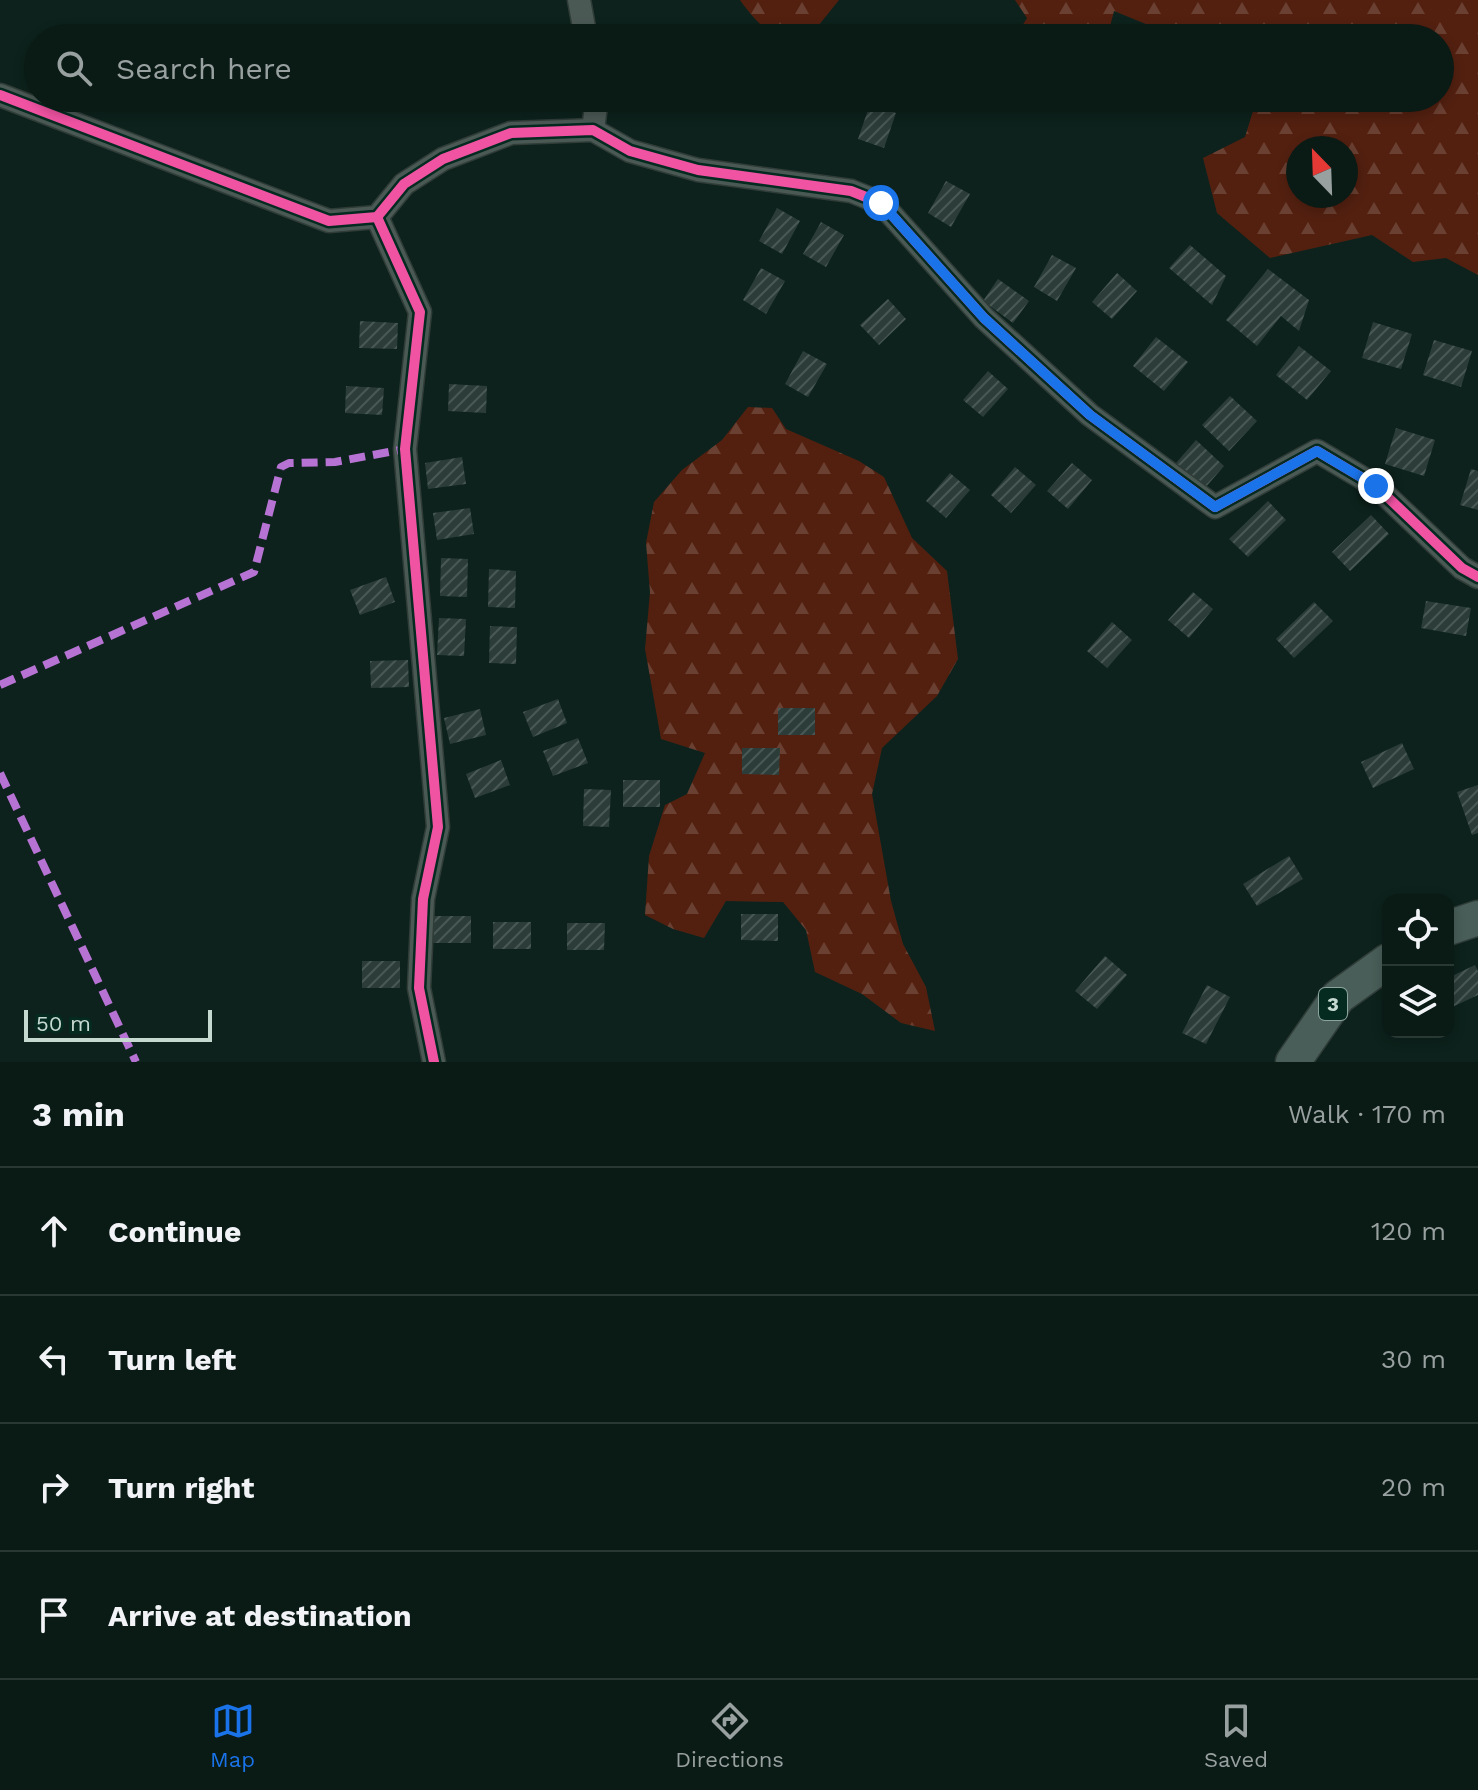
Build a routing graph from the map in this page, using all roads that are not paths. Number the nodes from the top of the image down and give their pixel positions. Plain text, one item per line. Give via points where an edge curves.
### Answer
1 (579, 0) edge
2 (583, 24) edge
3 (0, 95) edge
4 (24, 104) edge
5 (44, 112) edge
6 (595, 112) edge
7 (593, 130) junction
8 (377, 217) junction
9 (1478, 577) edge
10 (1478, 918) edge
11 (1454, 926) edge
12 (1382, 965) edge
13 (434, 1062) edge
14 (1293, 1062) edge

1 - 2 street
3 - 4 street
5 - 8 street via 329,221
6 - 7 street
7 - 8 street via 511,133 443,159 404,184
7 - 9 street via 630,151 698,170 851,191 881,203 984,318 1090,415 1215,507 1317,451 1376,486
8 - 13 street via 420,312 405,449 438,827 423,899 419,988
10 - 11 main road
12 - 14 main road, 3 via 1338,997

